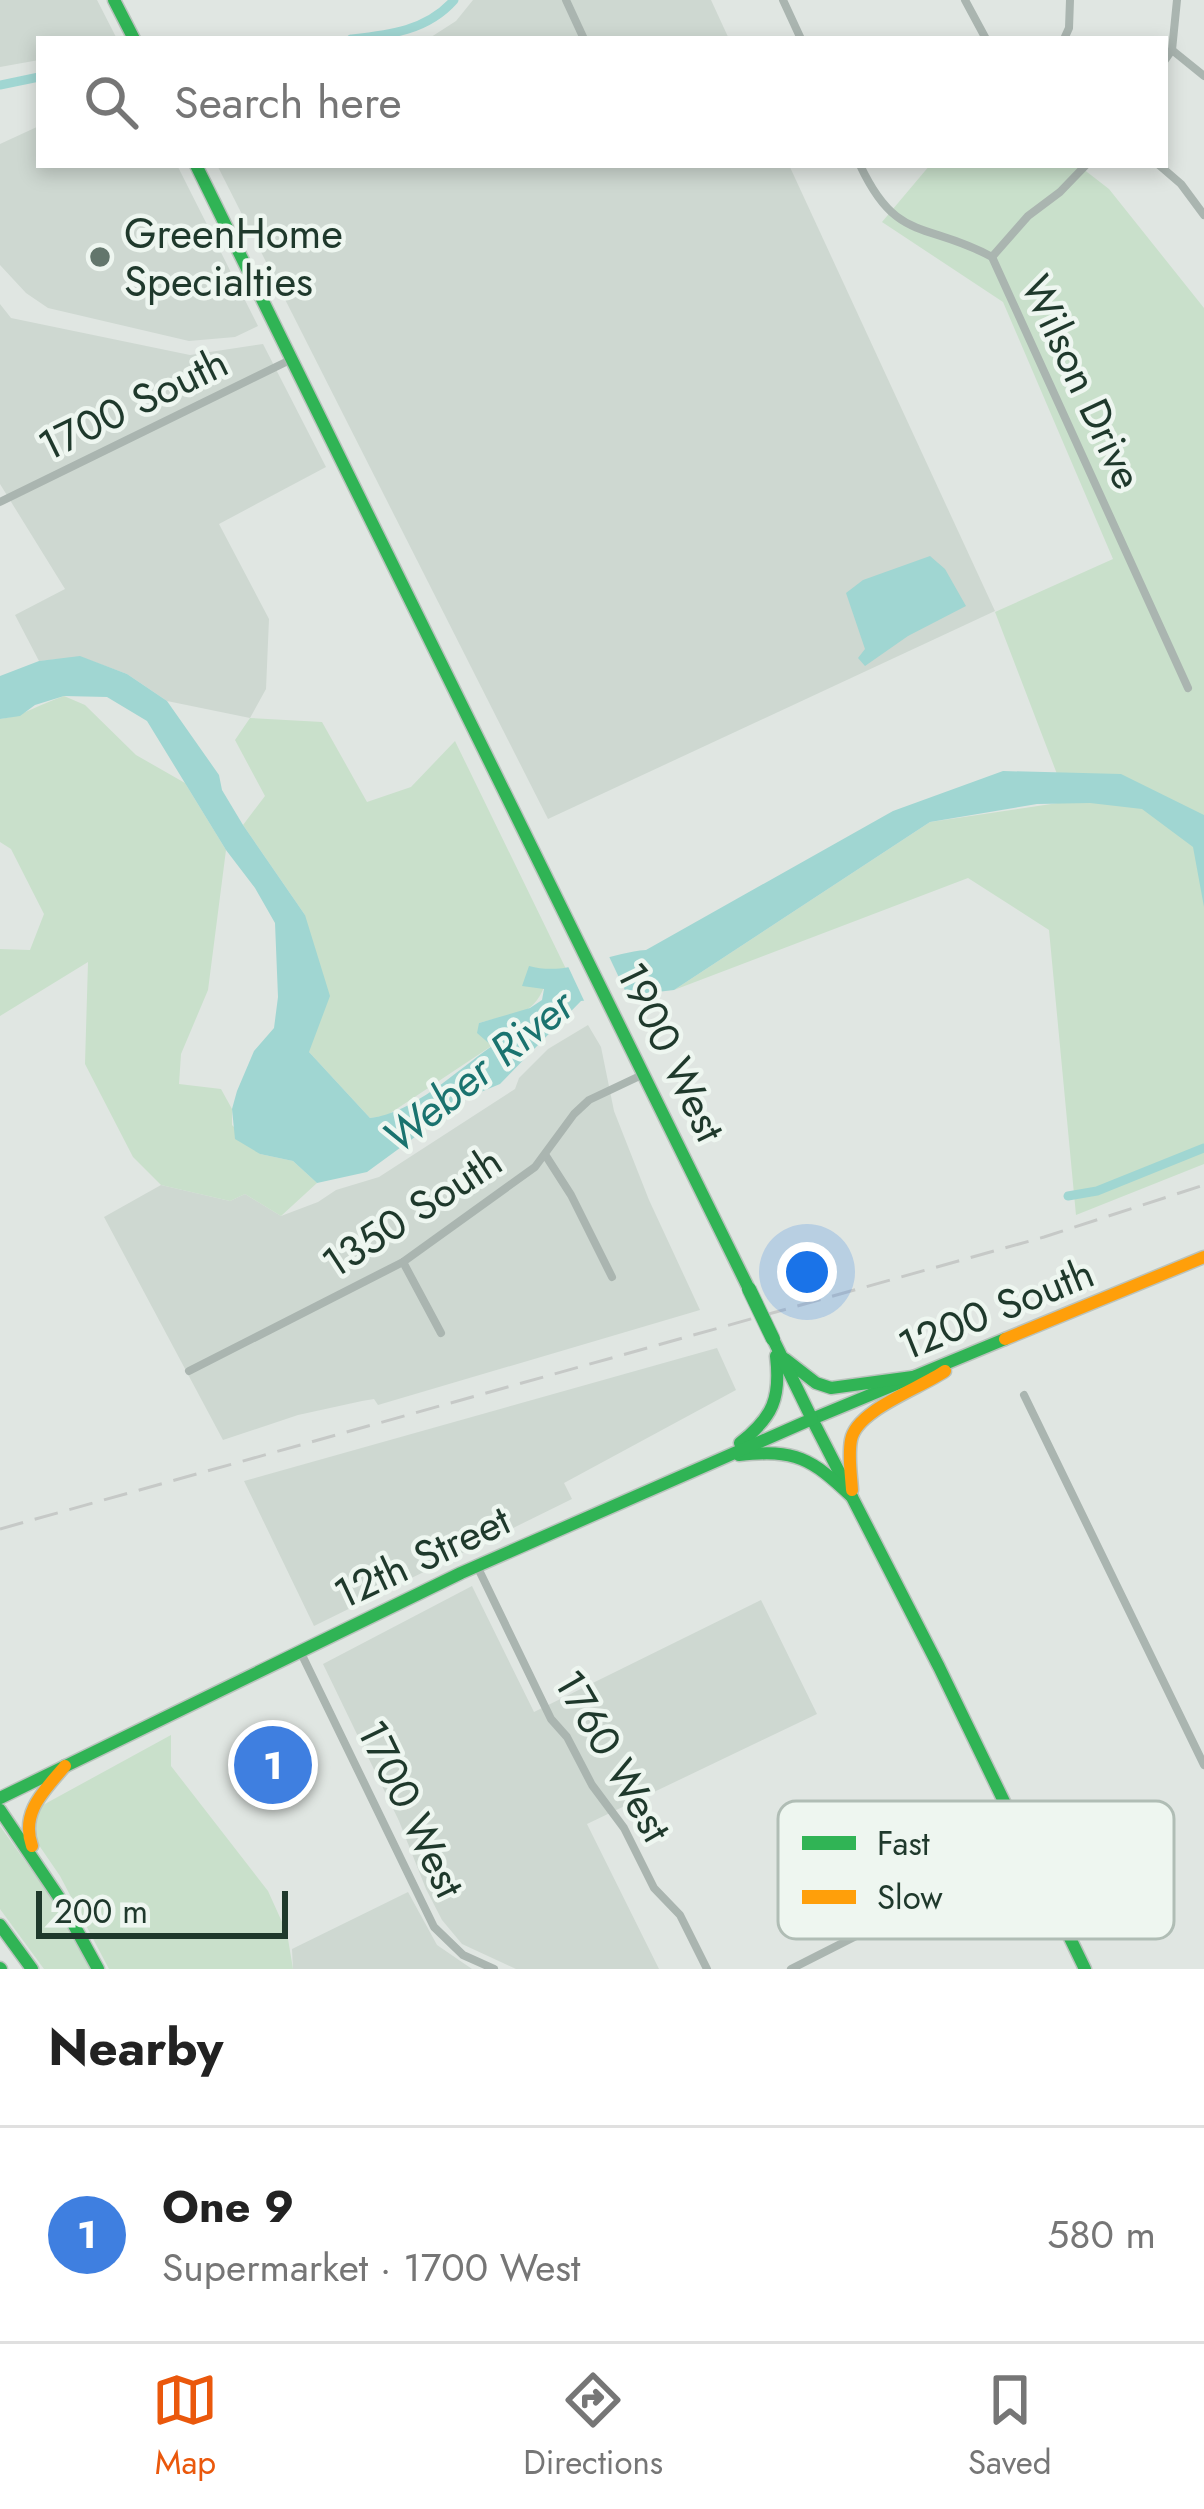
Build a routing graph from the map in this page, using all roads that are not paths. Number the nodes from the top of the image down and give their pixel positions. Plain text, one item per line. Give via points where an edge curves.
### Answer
1 (114, 0) edge
2 (566, 0) edge
3 (783, 0) edge
4 (965, 0) edge
5 (1070, 0) edge
6 (1177, 0) edge
7 (132, 36) edge
8 (583, 36) edge
9 (800, 36) edge
10 (984, 36) edge
11 (1065, 36) edge
12 (1172, 50) junction
13 (1168, 56) edge
14 (1204, 76) edge
15 (197, 168) edge
16 (861, 168) edge
17 (1084, 168) edge
18 (1162, 168) edge
19 (1204, 215) edge
20 (992, 257) junction
21 (292, 359) junction
22 (0, 502) edge
23 (1188, 688) dead end
24 (645, 1074) junction
25 (546, 1156) junction
26 (1204, 1258) edge
27 (404, 1262) junction
28 (612, 1277) dead end
29 (442, 1333) dead end
30 (773, 1339) junction
31 (782, 1357) junction
32 (958, 1361) junction
33 (189, 1372) dead end
34 (920, 1376) junction
35 (1024, 1395) dead end
36 (812, 1419) junction
37 (722, 1457) junction
38 (852, 1497) junction
39 (477, 1566) junction
40 (301, 1651) junction
41 (1204, 1765) edge
42 (65, 1766) junction
43 (0, 1798) edge
44 (1002, 1801) edge
45 (0, 1810) edge
46 (58, 1896) junction
47 (0, 1925) edge
48 (850, 1939) edge
49 (1069, 1939) edge
50 (32, 1969) edge
51 (98, 1969) edge
52 (494, 1969) edge
53 (706, 1969) edge
54 (791, 1969) edge
55 (1084, 1969) edge

1 - 7 main road
2 - 8 street
3 - 9 street
4 - 10 street
5 - 11 street
6 - 12 street
12 - 13 street
12 - 14 street
15 - 21 main road, 1900 West
16 - 20 street, Wilson Drive via 875,198 904,224
17 - 20 street
18 - 19 street
20 - 23 street, Wilson Drive
21 - 22 street, 1700 South
21 - 24 main road, 1900 West
24 - 25 street, 1350 South via 589,1100
24 - 30 main road, 1900 West, bridge
25 - 27 street, 1350 South
25 - 28 street
26 - 32 main road, 1200 South
27 - 29 street
27 - 33 street, 1350 South
30 - 31 main road, 1900 West
30 - 37 main road via 776,1407
31 - 34 main road via 831,1388
31 - 36 main road, 1900 West
32 - 34 main road, 1200 South
32 - 38 main road via 854,1429
34 - 36 main road, 1200 South
35 - 41 street
36 - 37 main road, 12th Street
36 - 38 main road, 1900 West
37 - 38 main road via 805,1454
37 - 39 main road, 12th Street
38 - 44 main road, 1900 West
39 - 40 main road, 12th Street
39 - 53 street, 1760 West via 551,1719 654,1888 680,1915
40 - 42 main road, 12th Street
40 - 52 street, 1700 West via 434,1927 463,1955
42 - 43 main road, 12th Street
42 - 46 main road via 26,1827
45 - 46 main road
46 - 51 main road
47 - 50 main road
48 - 54 street
49 - 55 main road, 1900 West

